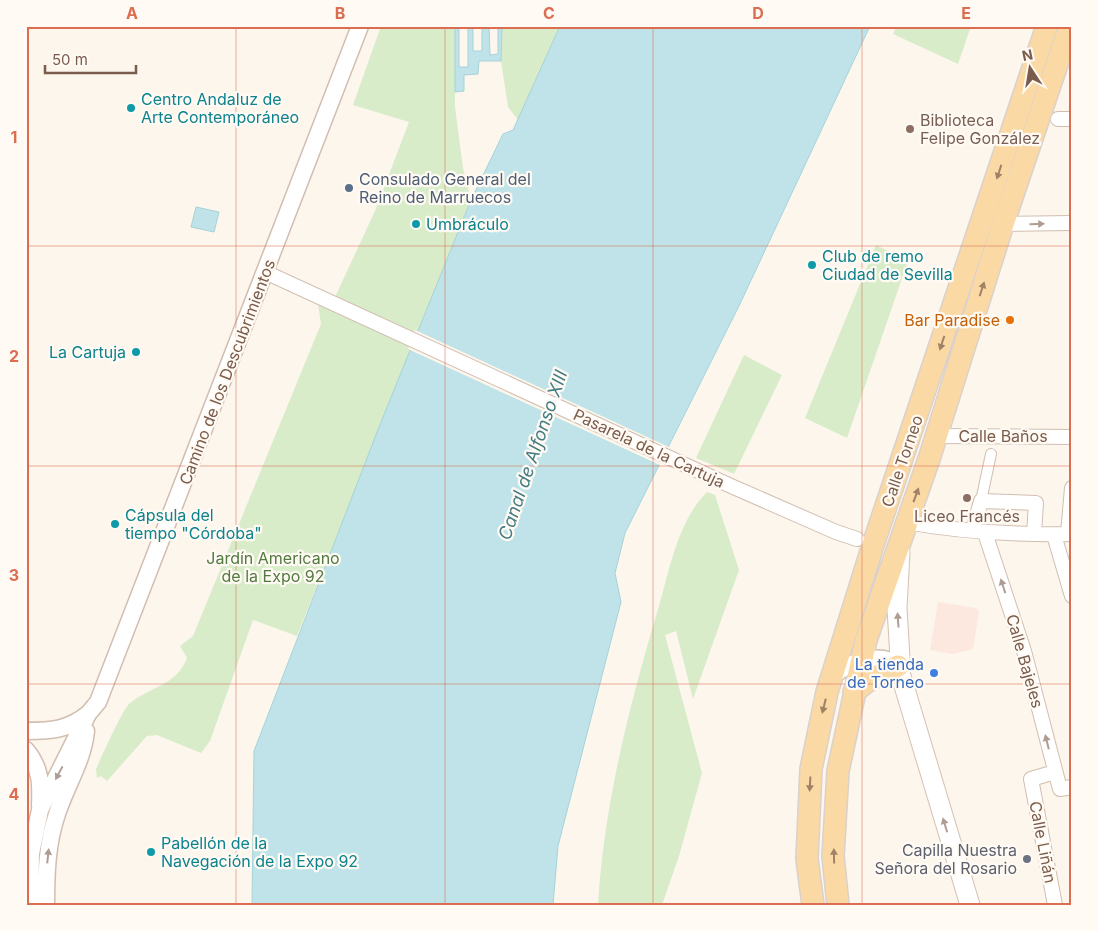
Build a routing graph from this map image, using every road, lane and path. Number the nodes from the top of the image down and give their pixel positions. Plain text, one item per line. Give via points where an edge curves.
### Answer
1 (360, 26) edge
2 (1047, 26) edge
3 (1070, 26) edge
4 (1072, 223) edge
5 (1003, 224) junction
6 (265, 272) junction
7 (935, 436) junction
8 (1072, 437) edge
9 (991, 454) dead end
10 (1072, 488) edge
11 (981, 502) junction
12 (904, 530) junction
13 (979, 532) junction
14 (1034, 534) junction
15 (1070, 534) edge
16 (1054, 535) junction
17 (858, 540) junction
18 (1072, 596) edge
19 (892, 668) junction
20 (849, 670) junction
21 (88, 714) junction
22 (26, 731) edge
23 (26, 750) edge
24 (1055, 772) junction
25 (1066, 788) edge
26 (40, 810) junction
27 (30, 905) edge
28 (46, 905) edge
29 (813, 905) edge
30 (838, 905) edge
31 (970, 905) edge
32 (1055, 905) edge

1 - 6 street, Camino de los Descubrimientos
2 -> 17 main road, Calle Torneo
3 - 5 main road, Calle Torneo
5 -> 4 street
7 -> 5 main road, Calle Torneo
6 - 17 street, Pasarela de la Cartuja via 732,486
6 - 21 street, Camino de los Descubrimientos via 98,702
7 - 8 street, Calle Baños
12 -> 7 main road, Calle Torneo
9 - 11 street
10 - 15 street
11 - 13 street
11 - 14 street via 1036,503
12 - 13 street
19 -> 12 main road, Calle Torneo via 900,658 897,608
12 - 20 main road, Calle Torneo via 866,640 848,654
13 - 14 street
24 -> 13 street, Calle Bajeles via 1024,651
14 - 16 street
15 - 16 street
16 - 18 street
17 - 20 main road, Calle Torneo
19 - 20 main road via 869,680
19 - 20 street via 887,659
31 -> 19 main road, Calle Torneo
20 -> 29 main road, Calle Torneo via 816,736 811,769 807,859
30 -> 20 main road, Calle Torneo via 833,856
21 - 22 street via 62,730
21 -> 26 street, Camino de los Descubrimientos
28 -> 21 street, Camino de los Descubrimientos via 52,833 84,748
23 - 26 street via 35,760 40,774
24 - 25 street, Calle Bajeles
24 - 32 street, Calle Liñán via 1031,779
26 - 27 street, Camino de los Descubrimientos via 31,852

